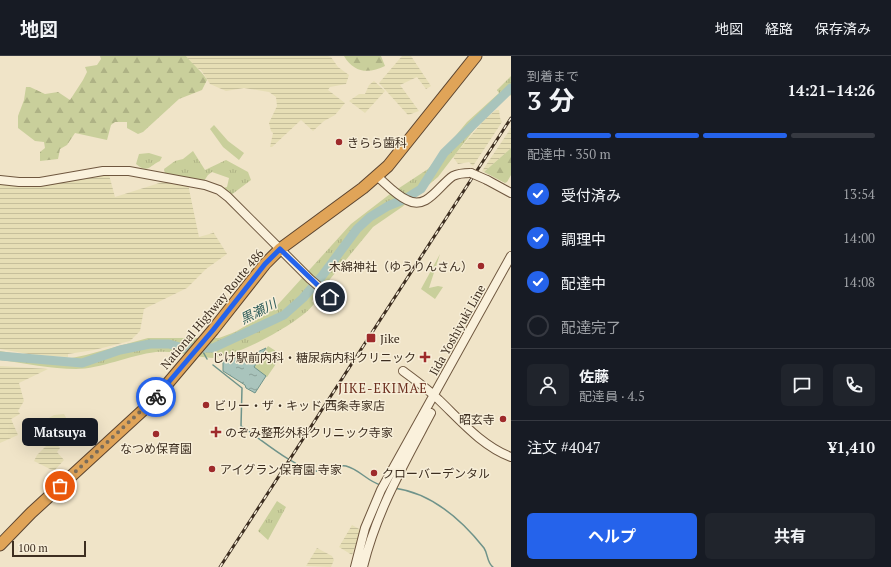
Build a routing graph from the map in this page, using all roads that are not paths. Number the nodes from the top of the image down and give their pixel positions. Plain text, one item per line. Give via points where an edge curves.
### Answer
1 (476, 56) edge
2 (378, 177) junction
3 (0, 180) edge
4 (511, 194) edge
5 (280, 249) junction
6 (511, 256) edge
7 (511, 267) edge
8 (339, 302) dead end
9 (403, 371) dead end
10 (437, 398) junction
11 (511, 457) edge
12 (0, 545) edge
13 (355, 567) edge
14 (363, 567) edge

1 - 2 highway, National Highway Route 486
2 - 4 street, bridge via 408,201 420,202 430,198 453,177 463,173 471,173
2 - 5 highway, National Highway Route 486
3 - 5 street via 40,182 103,171 128,171 205,185 224,193
5 - 8 street
5 - 12 highway, National Highway Route 486 via 152,402 31,513
6 - 10 street, Iida Yoshiyuki Line
7 - 10 street, Iida Yoshiyuki Line
9 - 10 street
10 - 11 street via 481,440
10 - 13 street, Iida Yoshiyuki Line via 381,490 365,528
10 - 14 street, Iida Yoshiyuki Line via 386,499 376,522

